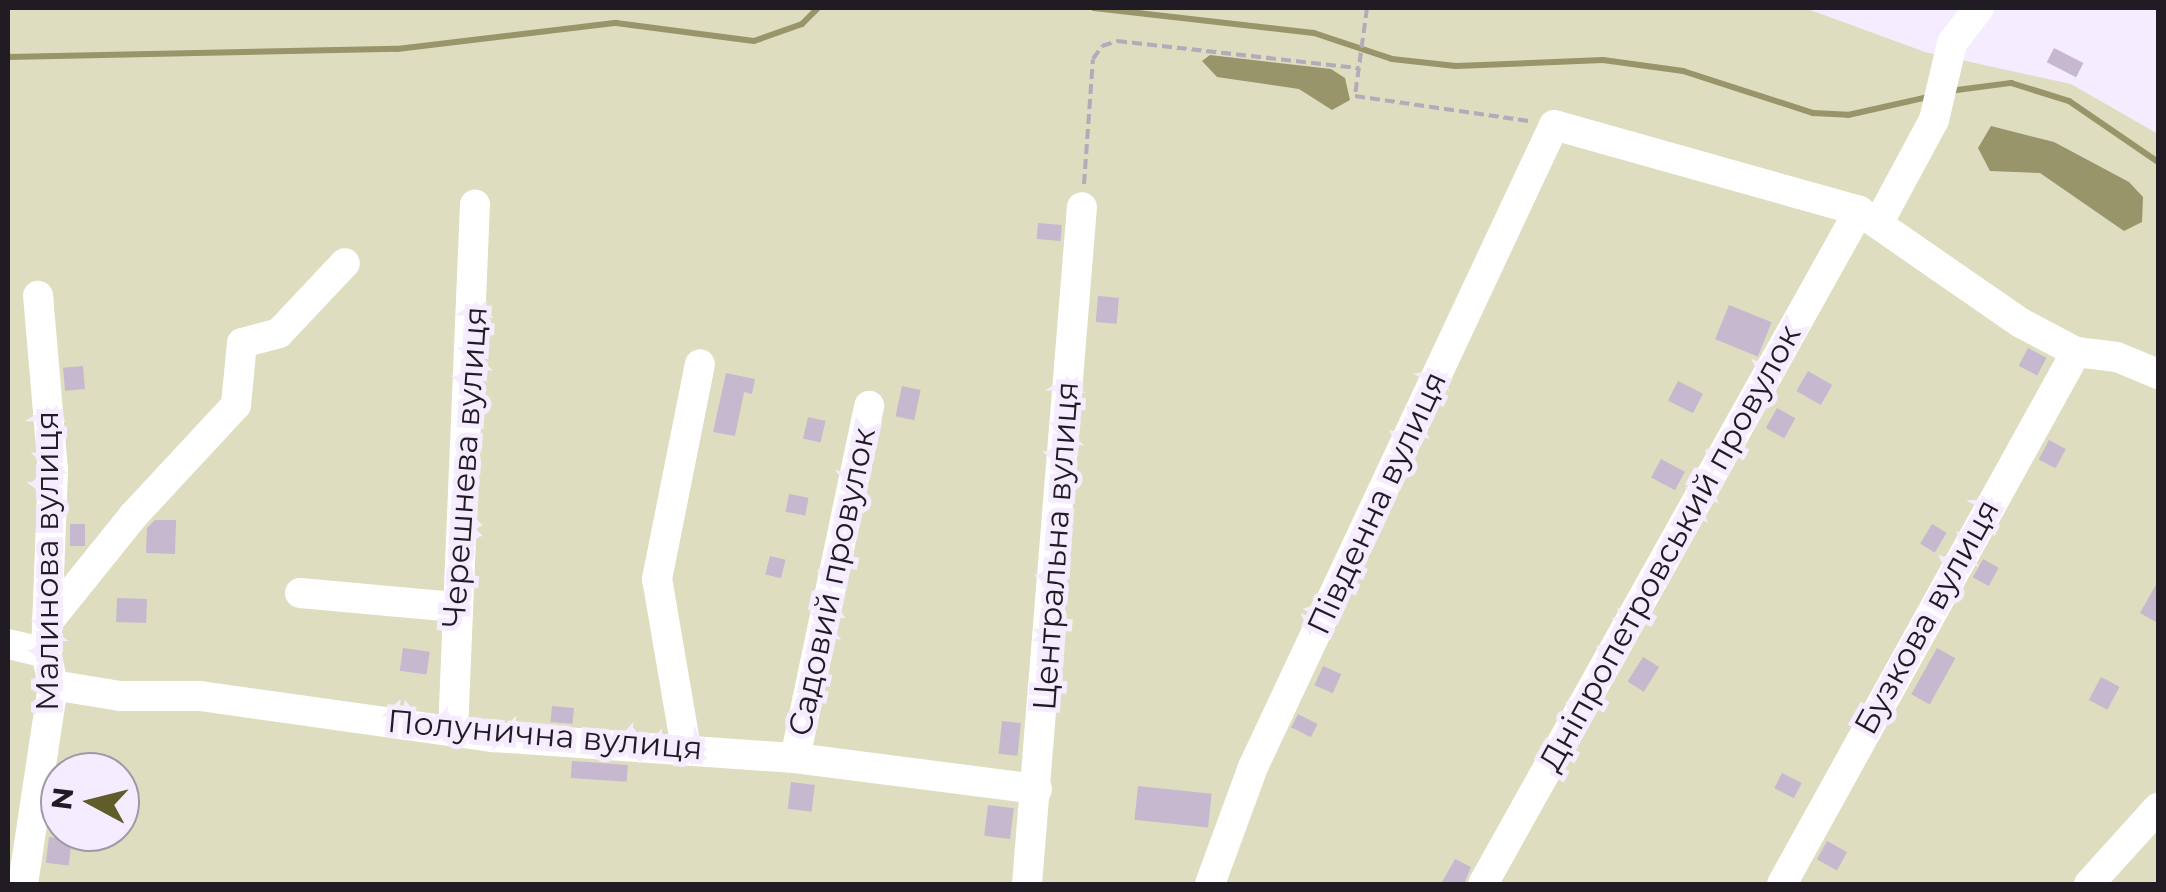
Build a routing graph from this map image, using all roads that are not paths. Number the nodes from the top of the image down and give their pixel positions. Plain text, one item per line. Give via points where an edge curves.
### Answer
1 (1979, 8) edge
2 (476, 204) dead end
3 (1082, 207) road end
4 (1869, 217) junction
5 (345, 263) dead end
6 (38, 296) dead end
7 (2076, 352) junction
8 (700, 364) dead end
9 (2158, 374) edge
10 (869, 406) dead end
11 (300, 593) dead end
12 (454, 607) junction
13 (46, 638) junction
14 (8, 644) edge
15 (53, 685) junction
16 (453, 731) junction
17 (686, 748) junction
18 (794, 758) junction
19 (1037, 789) junction
20 (2158, 808) edge
21 (23, 884) edge
22 (1027, 884) edge
23 (1210, 884) edge
24 (1483, 884) edge
25 (1782, 884) edge
26 (2089, 884) edge

1 - 4 lane, Дніпропетровський провулок via 1952,43 1934,120
2 - 12 lane, Черешнева вулиця
3 - 19 lane, Центральна вулиця
4 - 7 lane via 2020,323
4 - 23 lane, Південна вулиця via 1554,125 1252,768
4 - 24 lane, Дніпропетровський провулок
5 - 13 lane via 279,333 242,343 236,406 133,516
6 - 13 lane, Малинова вулиця via 53,470
7 - 9 lane via 2118,357
7 - 25 lane, Бузкова вулиця
8 - 17 lane via 656,579
10 - 18 lane, Садовий провулок
11 - 12 lane
12 - 16 lane, Черешнева вулиця
13 - 14 lane
13 - 15 lane, Малинова вулиця
15 - 16 lane, Полунична вулиця via 120,696 200,696
15 - 21 lane, Малинова вулиця
16 - 17 lane, Полунична вулиця
17 - 18 lane, Полунична вулиця
18 - 19 lane, Полунична вулиця
19 - 22 lane, Центральна вулиця
20 - 26 lane

